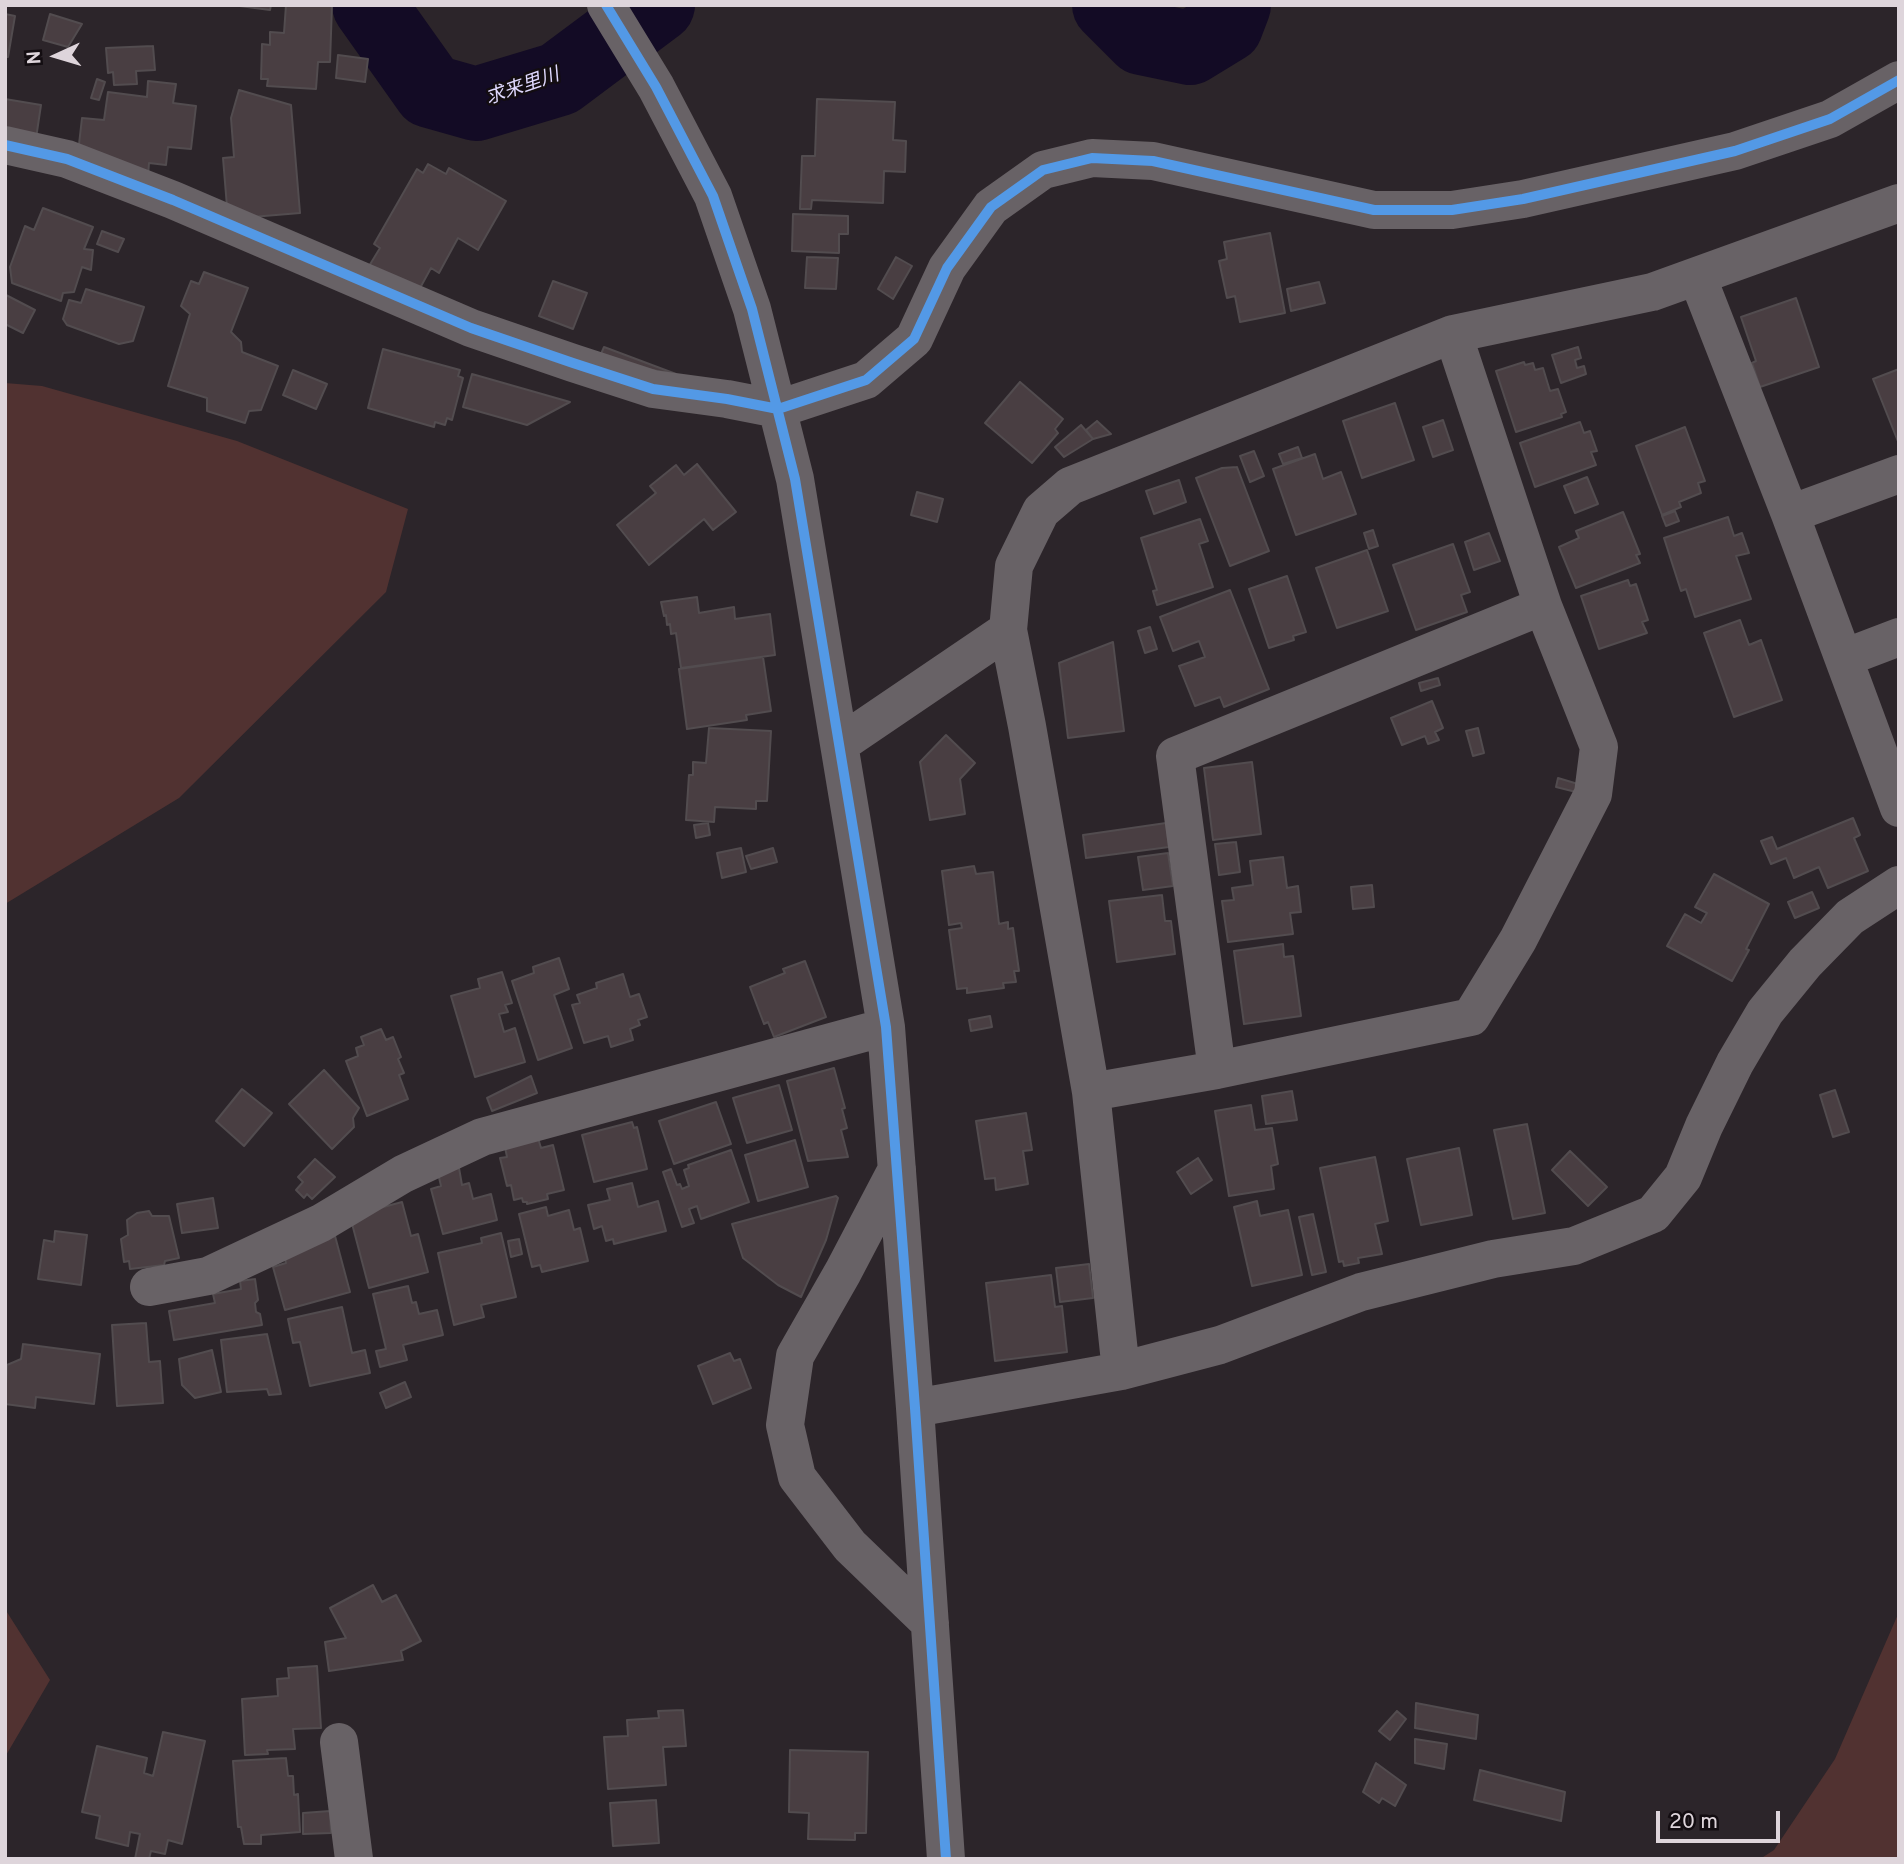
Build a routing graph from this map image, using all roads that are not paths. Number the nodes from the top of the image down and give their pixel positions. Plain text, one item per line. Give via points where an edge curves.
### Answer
1 (606, 5) edge
2 (1899, 80) edge
3 (5, 145) edge
4 (1899, 202) edge
5 (1697, 276) junction
6 (1453, 334) junction
7 (778, 409) junction
8 (1899, 474) edge
9 (1790, 514) junction
10 (1544, 606) junction
11 (1008, 630) junction
12 (1899, 637) edge
13 (1844, 658) junction
14 (840, 744) junction
15 (1899, 808) edge
16 (1899, 885) edge
17 (886, 1027) junction
18 (1217, 1070) junction
19 (1091, 1092) junction
20 (897, 1169) junction
21 (149, 1287) dead end
22 (1121, 1371) junction
23 (915, 1408) junction
24 (930, 1622) junction
25 (339, 1742) dead end
26 (354, 1859) edge
27 (946, 1859) edge

1 - 7 street via 713,196 752,309
2 - 7 street via 1829,119 1735,151 1522,199 1452,210 1374,210 1153,161 1092,158 1044,170 991,207 947,268 914,339 866,380
3 - 7 street via 67,159 471,328 573,363 653,389
4 - 5 street
5 - 6 street via 1652,292
5 - 9 street
6 - 10 street
6 - 11 street via 1070,486 1041,511 1014,566
7 - 14 street
8 - 9 street
9 - 13 street
10 - 18 street via 1599,747 1593,794 1518,940 1471,1017
10 - 18 street via 1175,756
11 - 14 street
11 - 19 street
12 - 13 street
13 - 15 street
14 - 17 street
16 - 22 street via 1850,917 1765,1012 1735,1063 1682,1177 1653,1214 1574,1246 1493,1259 1361,1292 1220,1345
17 - 20 street
17 - 21 street via 482,1136 403,1174 321,1223 208,1276
18 - 19 street
19 - 22 street
20 - 23 street
20 - 24 street via 795,1356 785,1425 797,1478 850,1546
22 - 23 street
23 - 24 street
24 - 27 street
25 - 26 street

